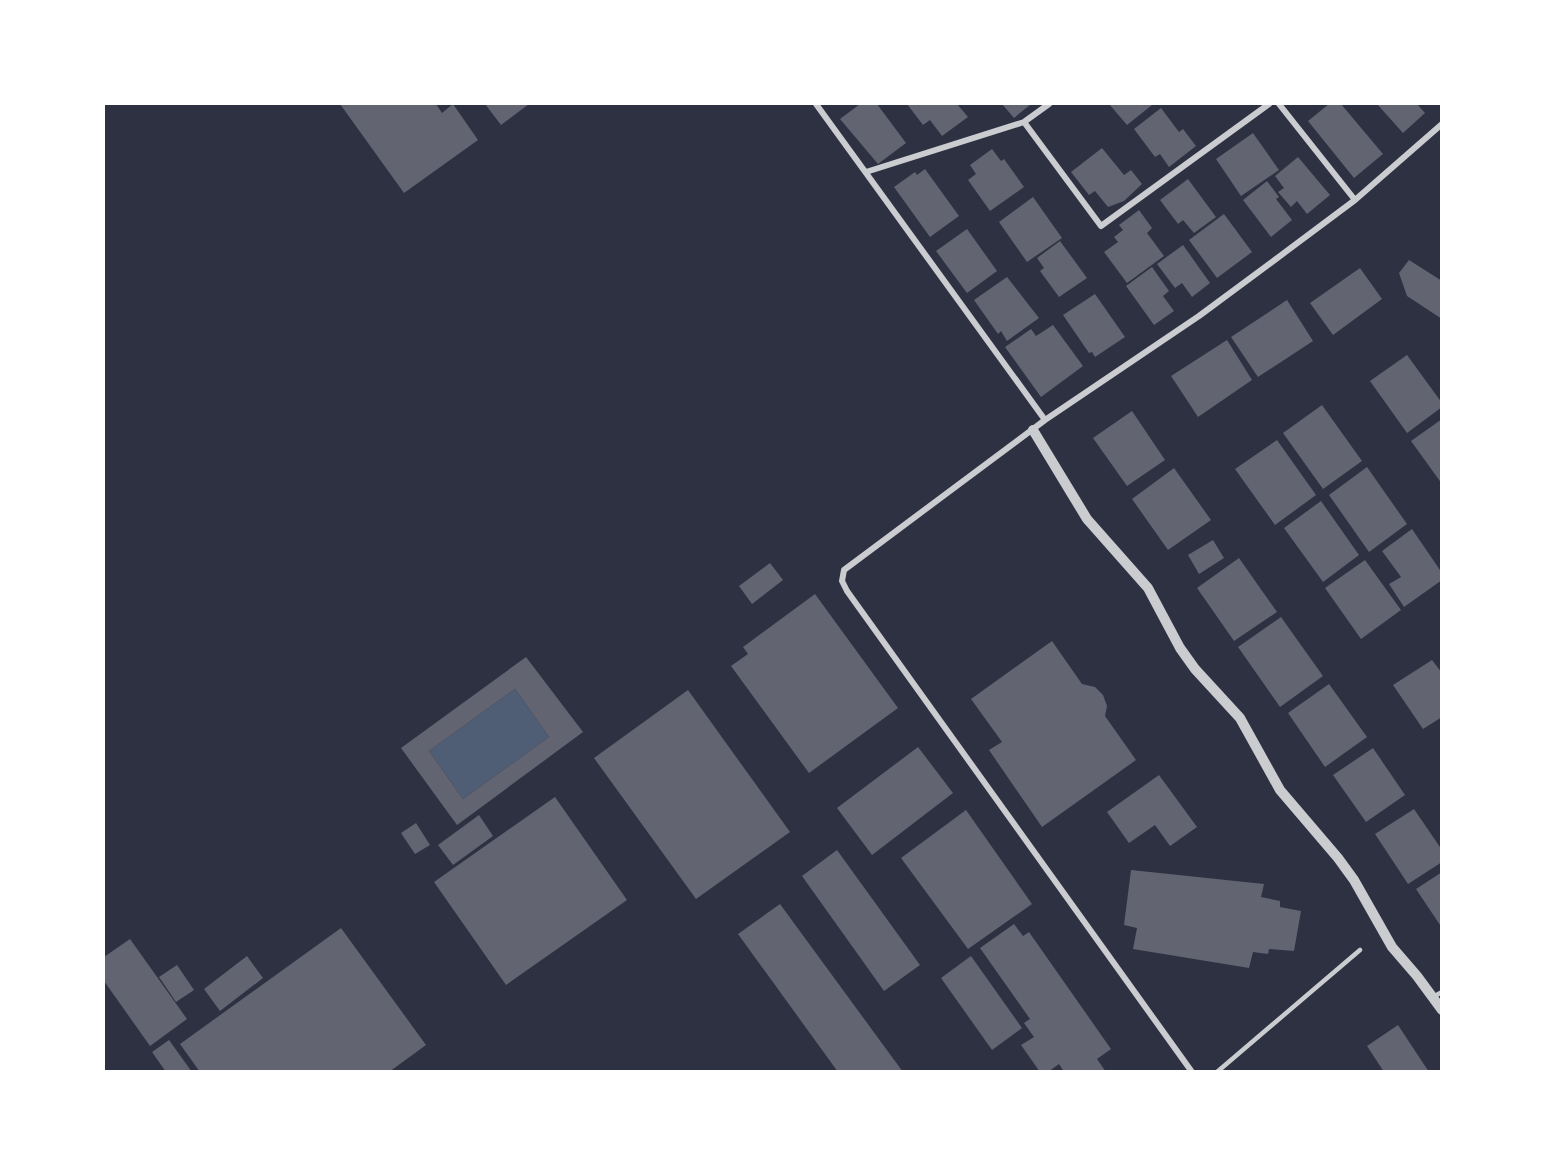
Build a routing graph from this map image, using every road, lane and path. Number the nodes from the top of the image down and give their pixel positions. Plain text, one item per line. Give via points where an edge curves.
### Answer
1 (816, 104) edge
2 (1049, 104) edge
3 (1269, 104) edge
4 (1279, 104) edge
5 (1024, 122) junction
6 (1442, 124) edge
7 (866, 172) junction
8 (1355, 200) junction
9 (1045, 420) junction
10 (1033, 430) junction
11 (1360, 951) dead end
12 (1437, 995) edge
13 (1442, 1010) edge
14 (1192, 1071) edge
15 (1217, 1071) edge

1 - 7 street
2 - 5 street
3 - 5 street via 1101,226
4 - 8 street
5 - 7 street
6 - 8 street
7 - 9 street
8 - 9 street via 1199,316
9 - 10 street
10 - 12 street via 1087,519 1148,588 1180,648 1240,718 1280,790 1354,880 1392,947
10 - 14 street via 844,570 842,581
11 - 15 lane
12 - 13 street

